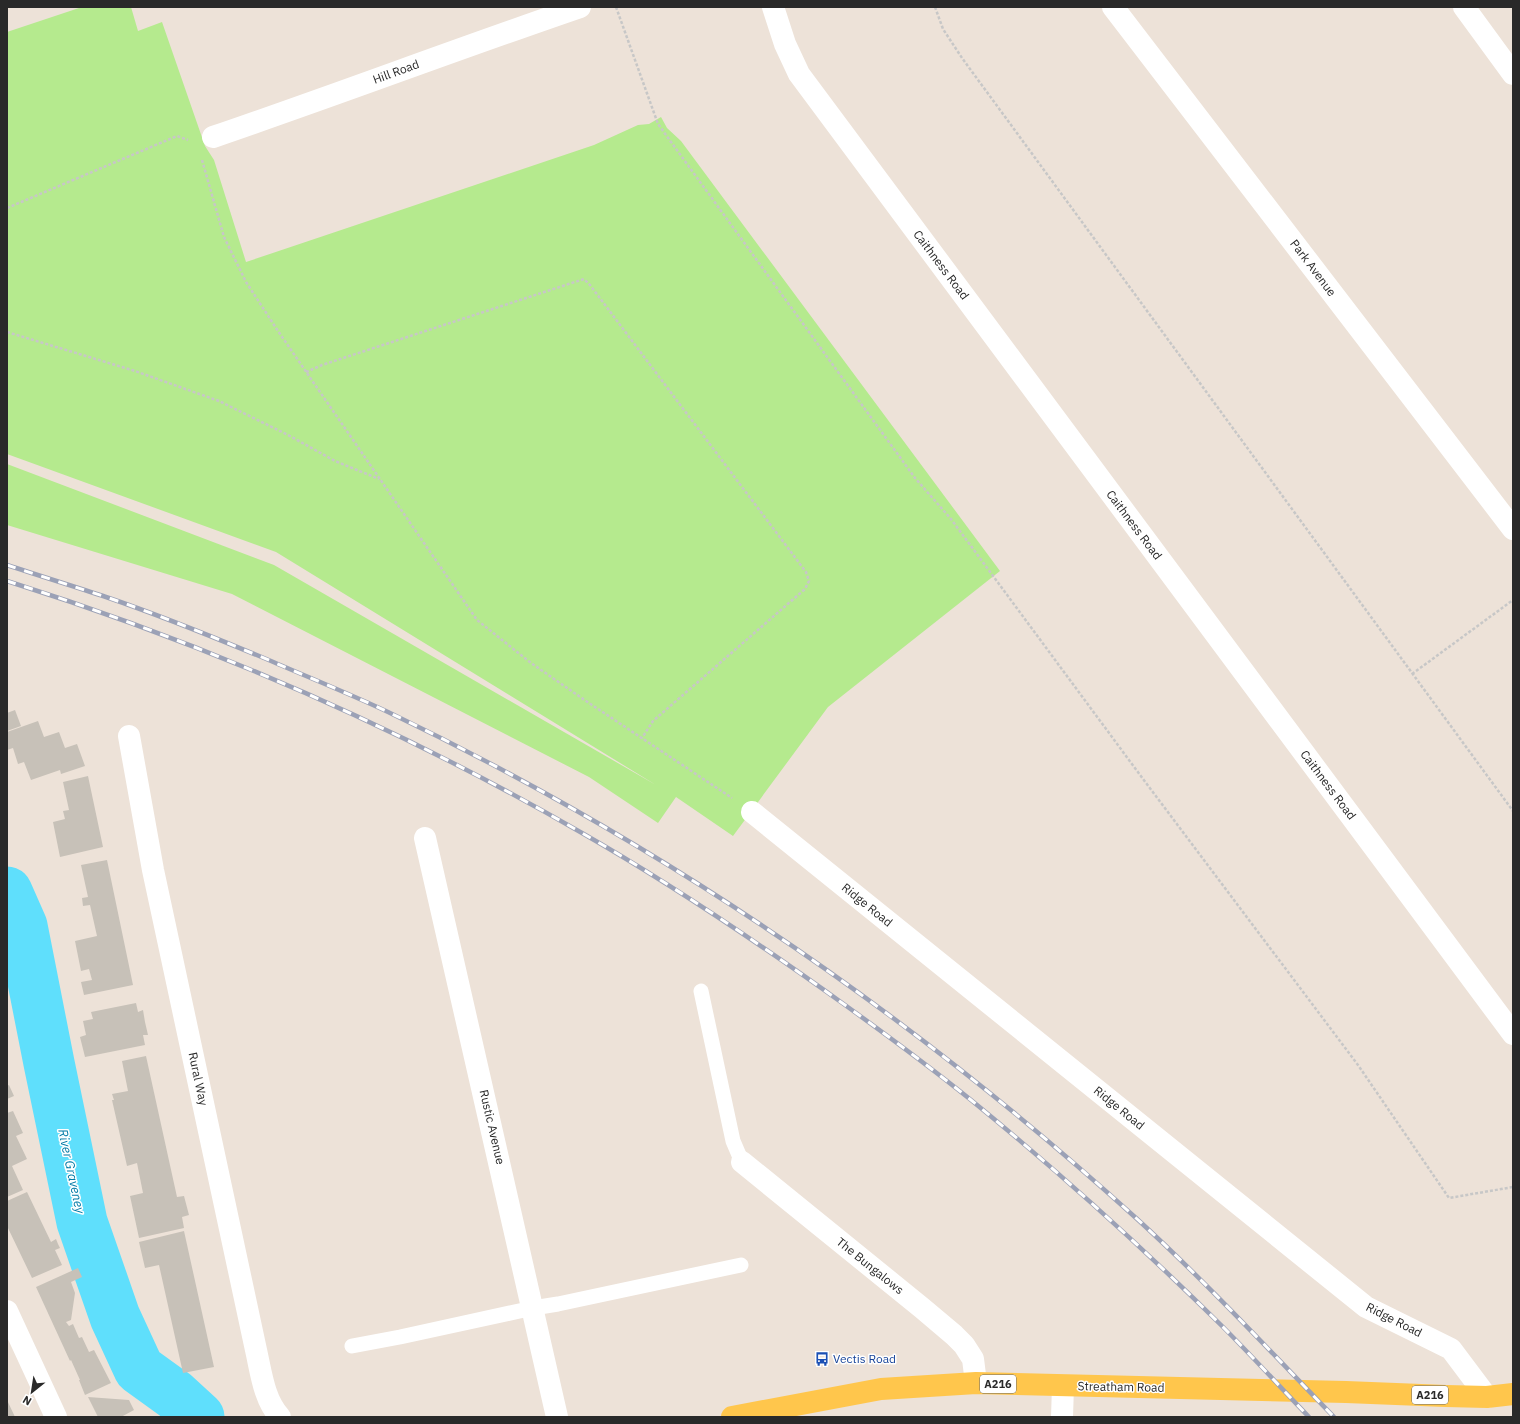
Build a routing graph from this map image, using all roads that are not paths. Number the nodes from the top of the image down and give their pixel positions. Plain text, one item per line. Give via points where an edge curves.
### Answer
1 (580, 7) edge
2 (773, 7) edge
3 (1113, 7) edge
4 (1464, 7) edge
5 (1513, 74) edge
6 (205, 141) road end
7 (1513, 529) edge
8 (129, 736) dead end
9 (752, 812) road end
10 (425, 838) dead end
11 (701, 991) dead end
12 (1513, 1034) edge
13 (742, 1162) joint
14 (741, 1264) dead end
15 (533, 1308) junction
16 (7, 1311) edge
17 (352, 1346) dead end
18 (976, 1383) junction
19 (1063, 1386) junction
20 (1513, 1394) edge
21 (1487, 1396) junction
22 (755, 1415) edge
23 (56, 1417) edge
24 (280, 1417) edge
25 (558, 1417) edge
26 (732, 1417) edge
27 (1062, 1417) edge

1 - 6 street, Hill Road
2 - 12 street, Caithness Road via 785,44 799,74
3 - 7 street, Park Avenue
4 - 5 street
8 - 24 street, Rural Way via 153,870 256,1350 272,1409
9 - 21 street, Ridge Road via 1366,1307 1451,1349
10 - 15 street, Rustic Avenue
11 - 13 lane via 733,1141
13 - 18 street, The Bungalows via 954,1335 973,1359
14 - 15 lane
15 - 17 lane via 400,1338
15 - 25 street, Rustic Avenue
16 - 23 street
18 - 19 main road, Streatham Road / A216
18 - 22 main road, Streatham Road / A216 via 881,1389
19 - 21 main road, Streatham Road / A216
19 - 27 street
20 - 21 main road, Streatham Road / A216
22 - 26 main road, Streatham Road / A216

